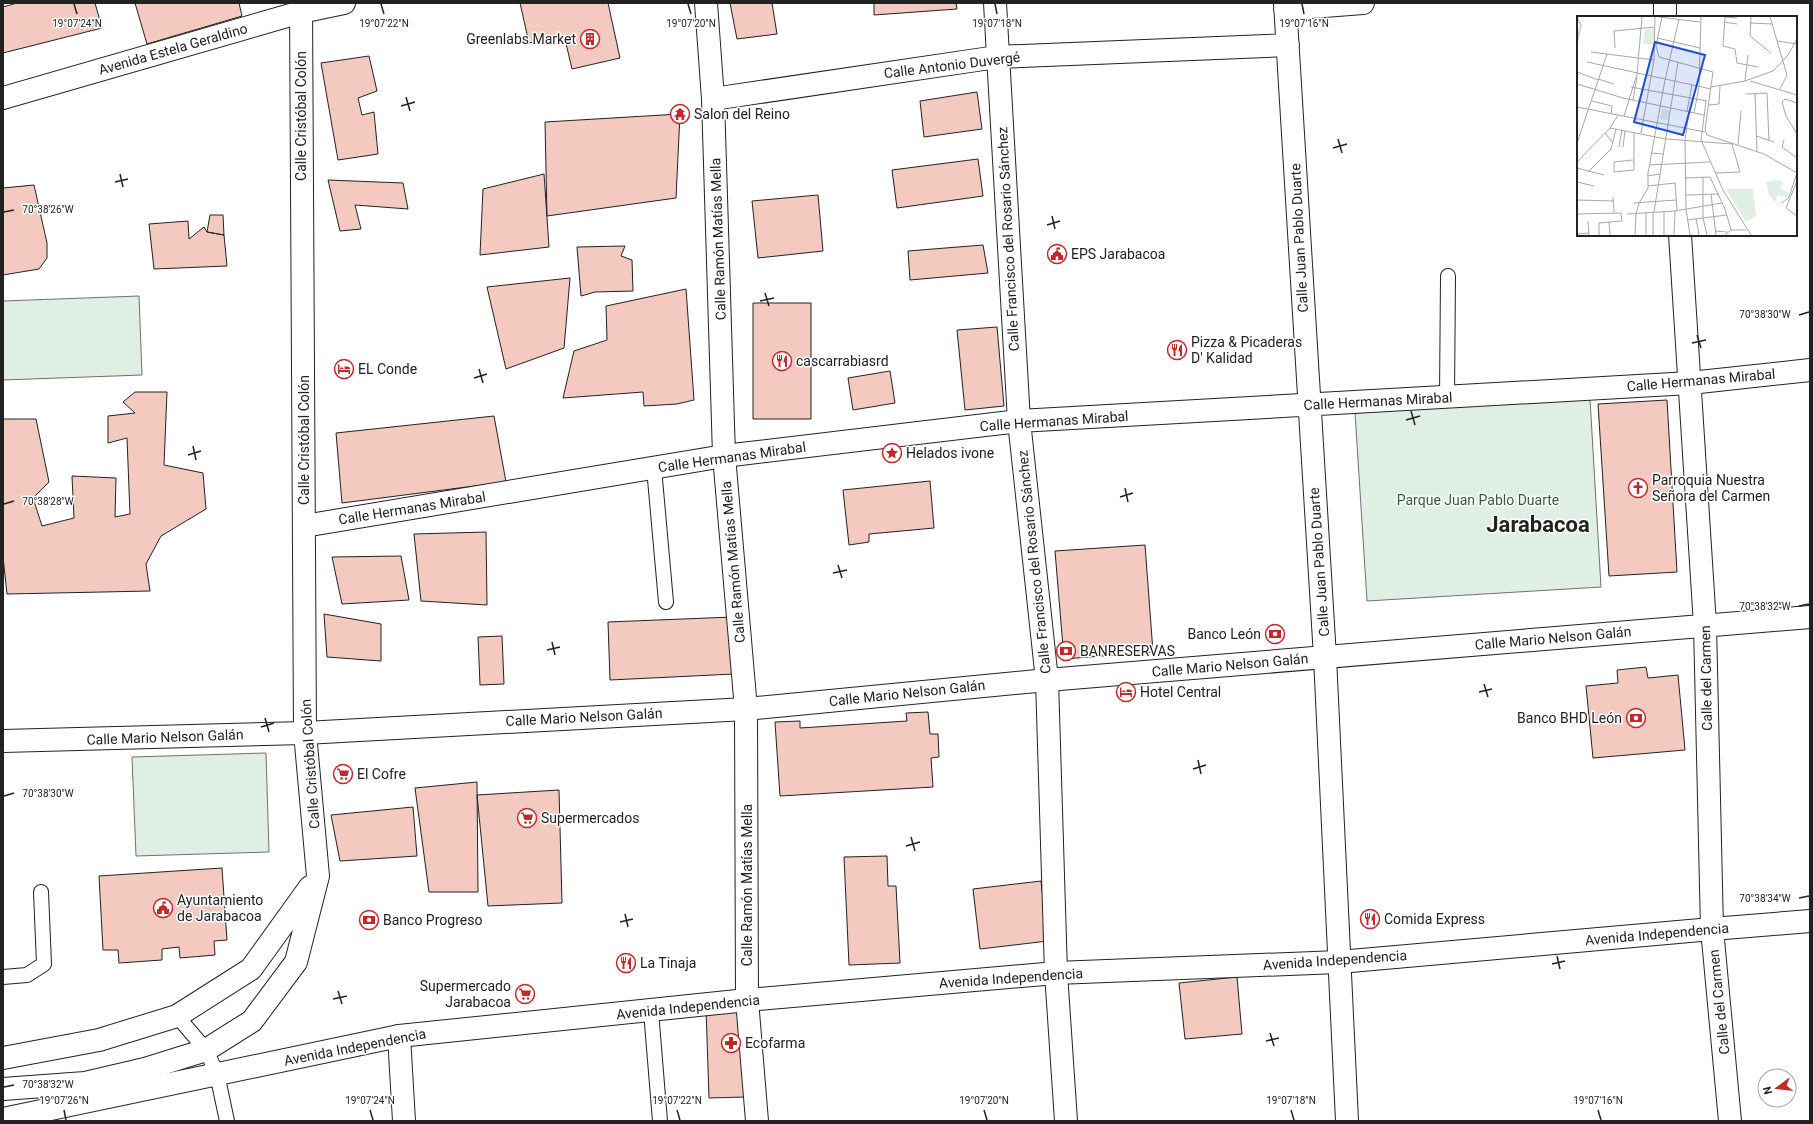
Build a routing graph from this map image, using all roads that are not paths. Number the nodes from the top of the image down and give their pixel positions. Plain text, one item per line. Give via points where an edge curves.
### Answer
1 (344, 3) edge
2 (706, 3) edge
3 (995, 3) edge
4 (1363, 3) edge
5 (1664, 3) edge
6 (1285, 6) edge
7 (301, 8) edge
8 (1666, 16) edge
9 (1288, 45) junction
10 (997, 56) junction
11 (3, 98) edge
12 (714, 99) junction
13 (1680, 236) edge
14 (1448, 276) dead end
15 (1810, 370) edge
16 (1690, 383) junction
17 (1447, 397) junction
18 (1308, 405) junction
19 (1019, 421) junction
20 (724, 456) junction
21 (654, 468) junction
22 (304, 526) junction
23 (666, 602) dead end
24 (1810, 617) edge
25 (1705, 625) junction
26 (1325, 657) junction
27 (1047, 680) junction
28 (746, 709) junction
29 (306, 733) junction
30 (3, 741) edge
31 (318, 876) junction
32 (41, 892) dead end
33 (1810, 922) edge
34 (1712, 929) junction
35 (1339, 962) junction
36 (1056, 973) junction
37 (3, 977) edge
38 (747, 1000) junction
39 (651, 1010) junction
40 (177, 1016) junction
41 (399, 1036) junction
42 (206, 1050) junction
43 (3, 1058) edge
44 (217, 1074) junction
45 (3, 1089) edge
46 (3, 1119) edge
47 (227, 1121) edge
48 (404, 1121) edge
49 (660, 1121) edge
50 (757, 1121) edge
51 (1066, 1121) edge
52 (1347, 1121) edge
53 (1730, 1121) edge

1 - 7 street, Avenida Estela Geraldino
2 - 12 street, Calle Ramón Matías Mella
3 - 10 street, Calle Francisco del Rosario Sánchez
4 - 6 street
5 - 8 street
6 - 9 street, Calle Juan Pablo Duarte
7 - 11 street, Avenida Estela Geraldino
7 - 22 street, Calle Cristóbal Colón
9 - 10 street, Calle Antonio Duvergé
9 - 18 street, Calle Juan Pablo Duarte
10 - 12 street, Calle Antonio Duvergé
10 - 19 street, Calle Francisco del Rosario Sánchez
12 - 20 street, Calle Ramón Matías Mella
13 - 16 street, Calle del Carmen
14 - 17 lane
15 - 16 street, Calle Hermanas Mirabal
16 - 17 street, Calle Hermanas Mirabal
16 - 25 street, Calle del Carmen
17 - 18 street, Calle Hermanas Mirabal
18 - 19 street, Calle Hermanas Mirabal
18 - 26 street, Calle Juan Pablo Duarte
19 - 20 street, Calle Hermanas Mirabal
19 - 27 street, Calle Francisco del Rosario Sánchez
20 - 21 street, Calle Hermanas Mirabal
20 - 28 street, Calle Ramón Matías Mella
21 - 22 street, Calle Hermanas Mirabal
21 - 23 lane
22 - 29 street, Calle Cristóbal Colón
24 - 25 street, Calle Mario Nelson Galán
25 - 26 street, Calle Mario Nelson Galán
25 - 34 street, Calle del Carmen
26 - 27 street, Calle Mario Nelson Galán
26 - 35 street, Calle Juan Pablo Duarte
27 - 28 street, Calle Mario Nelson Galán
27 - 36 street, Calle Francisco del Rosario Sánchez
28 - 29 street, Calle Mario Nelson Galán
28 - 38 street, Calle Ramón Matías Mella
29 - 30 street, Calle Mario Nelson Galán
29 - 31 street, Calle Cristóbal Colón
31 - 40 street via 251,969
31 - 42 street, Calle Cristóbal Colón via 296,962 252,1021
32 - 37 lane via 44,964 27,975
33 - 34 street, Avenida Independencia
34 - 35 street, Avenida Independencia
34 - 53 street, Calle del Carmen
35 - 36 street, Avenida Independencia
35 - 52 street, Calle Juan Pablo Duarte
36 - 38 street, Avenida Independencia
36 - 51 street, Calle Francisco del Rosario Sánchez
38 - 39 street, Avenida Independencia
38 - 50 street, Calle Ramón Matías Mella
39 - 41 street, Avenida Independencia
39 - 49 lane
40 - 42 lane
40 - 43 street via 99,1040
41 - 44 street, Avenida Independencia
41 - 48 street
42 - 44 lane
42 - 45 street, Calle Cristóbal Colón via 145,1069 85,1083
44 - 46 street, Avenida Independencia
44 - 47 lane

